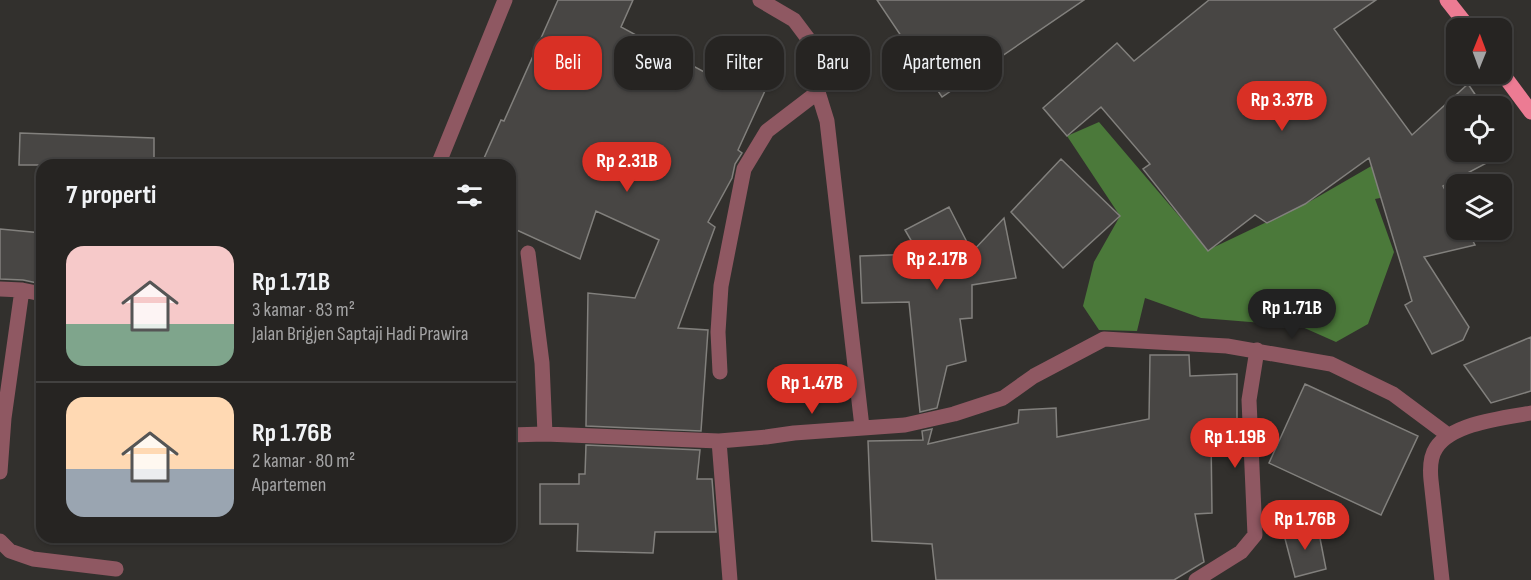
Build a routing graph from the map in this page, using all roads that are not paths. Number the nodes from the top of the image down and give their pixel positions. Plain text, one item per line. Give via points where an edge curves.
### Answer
1 (505, 0) edge
2 (760, 0) edge
3 (1448, 0) edge
4 (1462, 18) edge
5 (1510, 84) edge
6 (818, 92) junction
7 (1531, 112) edge
8 (440, 159) edge
9 (528, 252) dead end
10 (0, 289) edge
11 (22, 290) junction
12 (36, 293) edge
13 (1257, 350) junction
14 (720, 372) dead end
15 (1531, 413) edge
16 (862, 427) junction
17 (545, 434) junction
18 (516, 435) edge
19 (1449, 435) junction
20 (718, 441) junction
21 (0, 472) edge
22 (0, 541) edge
23 (116, 569) dead end
24 (730, 580) edge
25 (1196, 580) edge
26 (1442, 580) edge

1 - 8 street
2 - 6 street via 794,20 809,40
3 - 4 main road
5 - 7 main road
6 - 14 street via 767,131 744,169 721,286
6 - 16 street via 827,121
9 - 17 street via 542,363
10 - 11 street
11 - 12 street
11 - 21 street
13 - 16 street via 1104,339 1034,376 1003,398 914,423
13 - 19 street via 1331,364 1393,394
13 - 25 street via 1249,400 1255,535 1241,552
15 - 19 street via 1486,421
16 - 20 street
17 - 18 street
17 - 20 street
19 - 26 street via 1435,448 1430,465
20 - 24 street
22 - 23 street via 10,550 33,559

